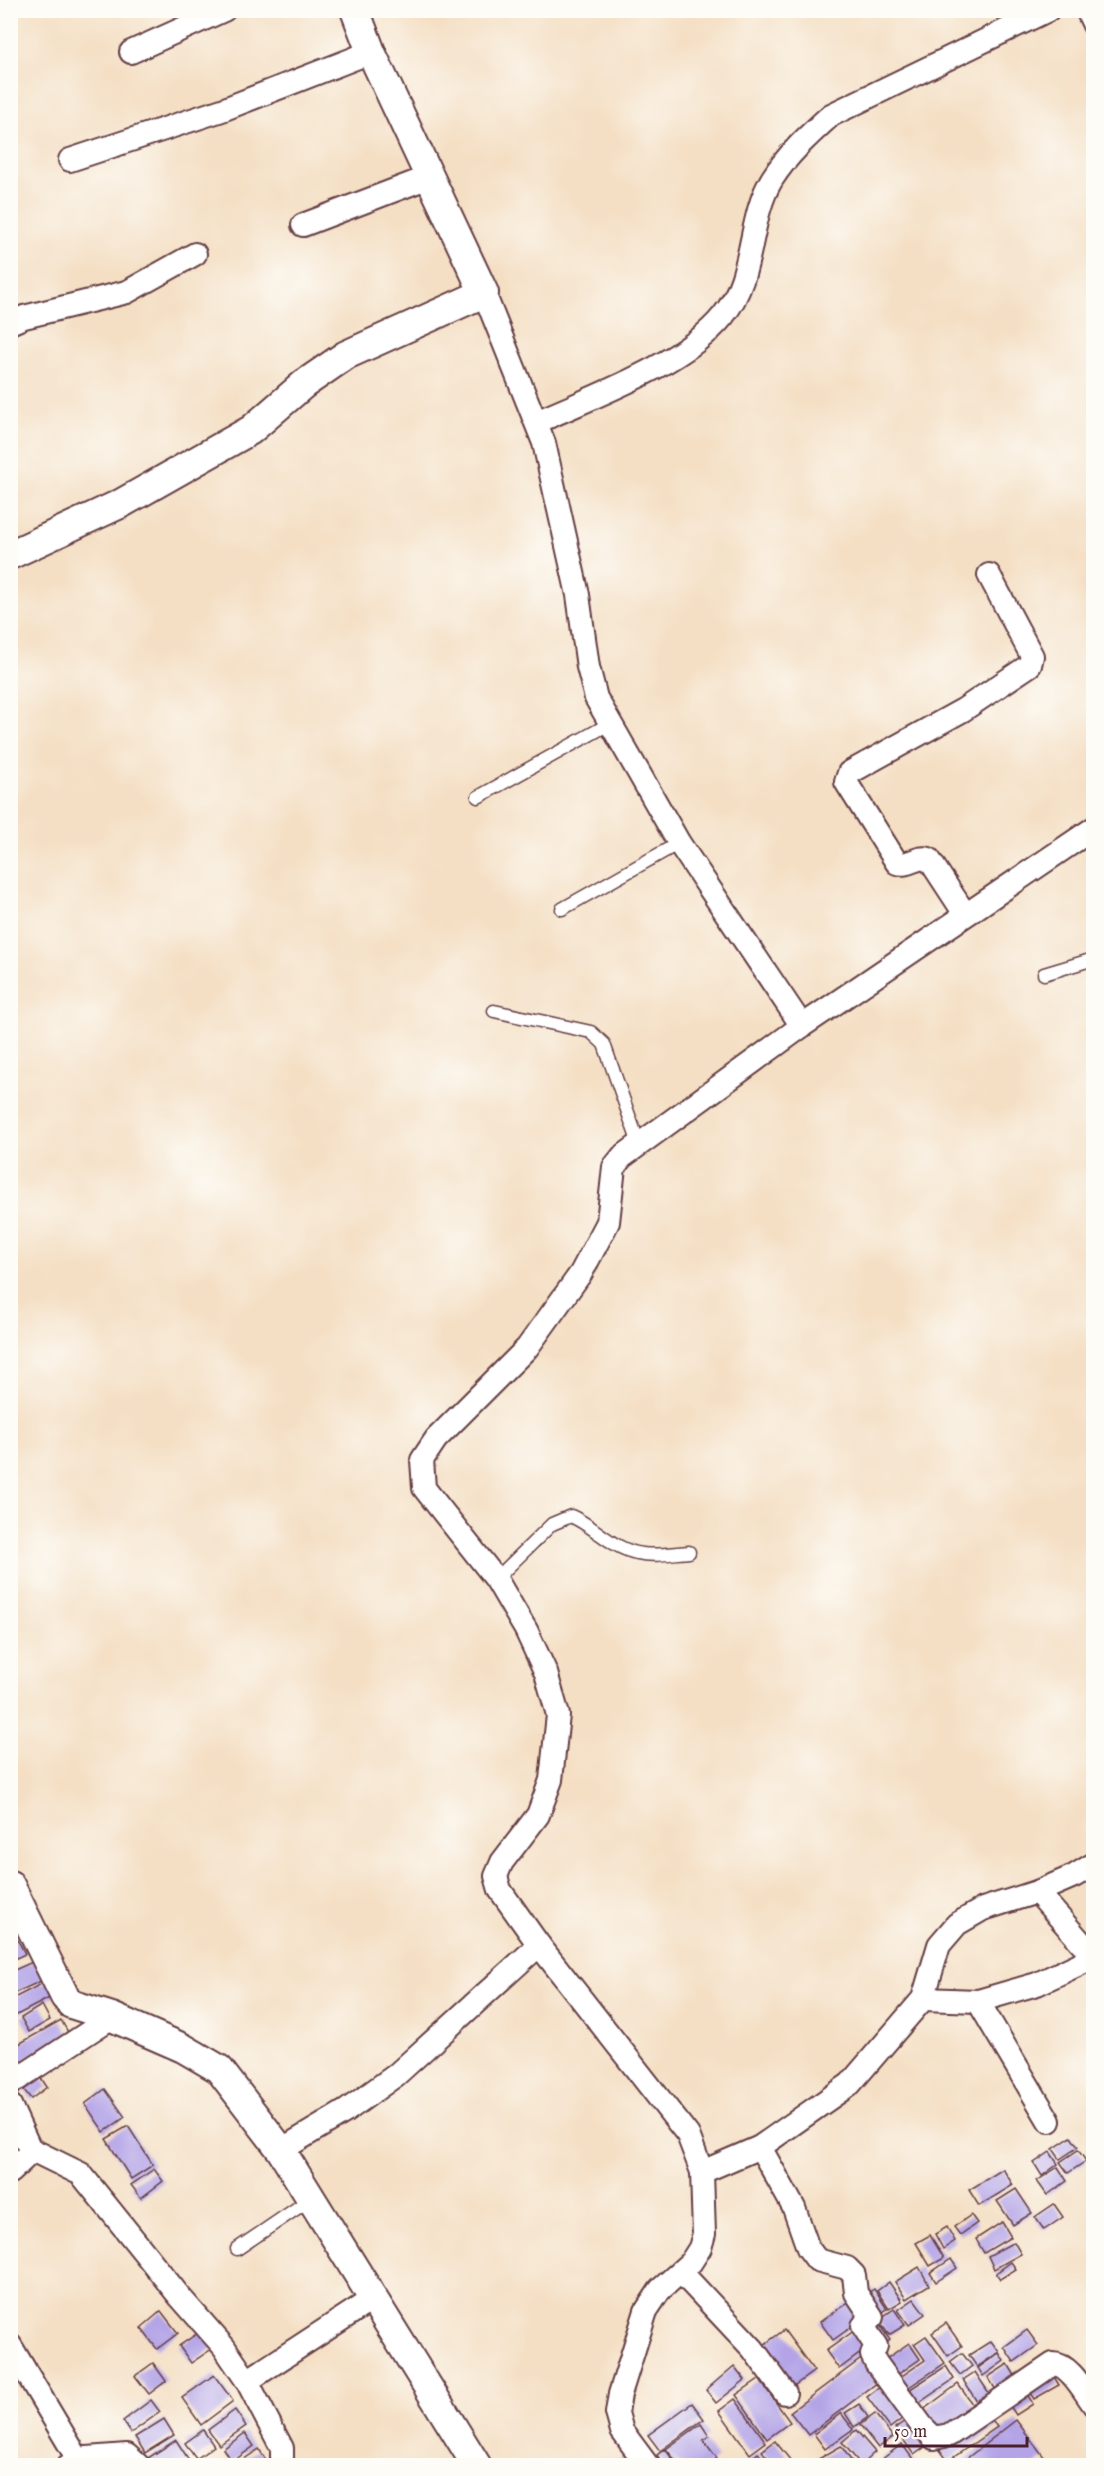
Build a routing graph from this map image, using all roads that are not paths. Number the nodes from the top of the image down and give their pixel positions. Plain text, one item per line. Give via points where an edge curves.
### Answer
1 (224, 10) edge
2 (355, 10) edge
3 (1048, 10) edge
4 (1086, 10) edge
5 (1094, 25) edge
6 (131, 52) dead end
7 (371, 52) junction
8 (70, 160) dead end
9 (429, 177) junction
10 (303, 225) dead end
11 (195, 254) dead end
12 (484, 293) junction
13 (10, 323) edge
14 (537, 422) junction
15 (10, 555) edge
16 (989, 575) dead end
17 (609, 724) junction
18 (478, 797) dead end
19 (1094, 828) edge
20 (679, 843) junction
21 (562, 909) dead end
22 (965, 914) junction
23 (1094, 959) edge
24 (1044, 974) dead end
25 (494, 1011) dead end
26 (802, 1026) junction
27 (639, 1144) junction
28 (689, 1552) dead end
29 (496, 1579) junction
30 (1094, 1864) edge
31 (10, 1885) edge
32 (1037, 1892) junction
33 (539, 1945) junction
34 (1094, 1957) edge
35 (923, 1999) junction
36 (978, 2001) junction
37 (112, 2017) junction
38 (10, 2084) edge
39 (10, 2105) edge
40 (1049, 2121) dead end
41 (760, 2147) junction
42 (30, 2149) junction
43 (282, 2150) junction
44 (10, 2172) edge
45 (702, 2172) junction
46 (312, 2198) junction
47 (237, 2249) dead end
48 (681, 2272) junction
49 (374, 2298) junction
50 (10, 2345) edge
51 (247, 2381) junction
52 (785, 2393) dead end
53 (1094, 2405) edge
54 (74, 2463) edge
55 (139, 2466) edge
56 (282, 2466) edge
57 (477, 2466) edge
58 (648, 2466) edge

1 - 6 street
2 - 7 street
3 - 14 street via 831,115 771,180 756,223 744,278 723,316 692,346
4 - 5 street
7 - 8 street via 222,110
7 - 9 street
9 - 10 street
9 - 12 street
11 - 13 street via 127,292
12 - 14 street
12 - 15 street via 346,354 250,430 122,503
14 - 17 street via 578,595 588,667 596,698
16 - 22 street via 1032,656 1030,665 963,710 849,773 846,782 897,863 920,857 929,859
17 - 18 lane
17 - 20 street
19 - 22 street
20 - 21 lane
20 - 26 street
22 - 26 street
23 - 24 lane
25 - 27 lane via 597,1036 604,1044
26 - 27 street
27 - 29 street via 614,1167 608,1222 581,1273 527,1348 436,1439 422,1460 424,1488
28 - 29 lane via 637,1553 612,1543 571,1516 552,1524
29 - 33 street via 546,1673 558,1715 551,1780 538,1815 496,1876 500,1890
30 - 32 street
31 - 37 street via 65,1997 71,2004
32 - 34 street
32 - 35 street via 983,1909 957,1924 939,1945
33 - 43 street via 396,2075 346,2112
33 - 45 street via 688,2135
34 - 36 street via 1037,1984
35 - 36 street
35 - 41 street via 850,2084
36 - 40 street
37 - 38 street
37 - 43 street via 200,2056 219,2069
39 - 42 street
41 - 45 street
41 - 53 street via 794,2208 808,2248 817,2260 847,2268 854,2275 856,2293 873,2317 863,2326 876,2346 872,2355 934,2438 949,2435 1053,2364 1060,2364
42 - 44 street via 28,2156
42 - 51 street via 81,2174 224,2347
43 - 46 street
45 - 48 street via 704,2234 700,2248
46 - 47 lane
46 - 49 street
48 - 52 street via 753,2349
48 - 58 street via 660,2290 646,2311 620,2394 617,2414 622,2431
49 - 51 street
49 - 57 street
50 - 54 street
51 - 56 street via 282,2448
54 - 55 street via 127,2455

